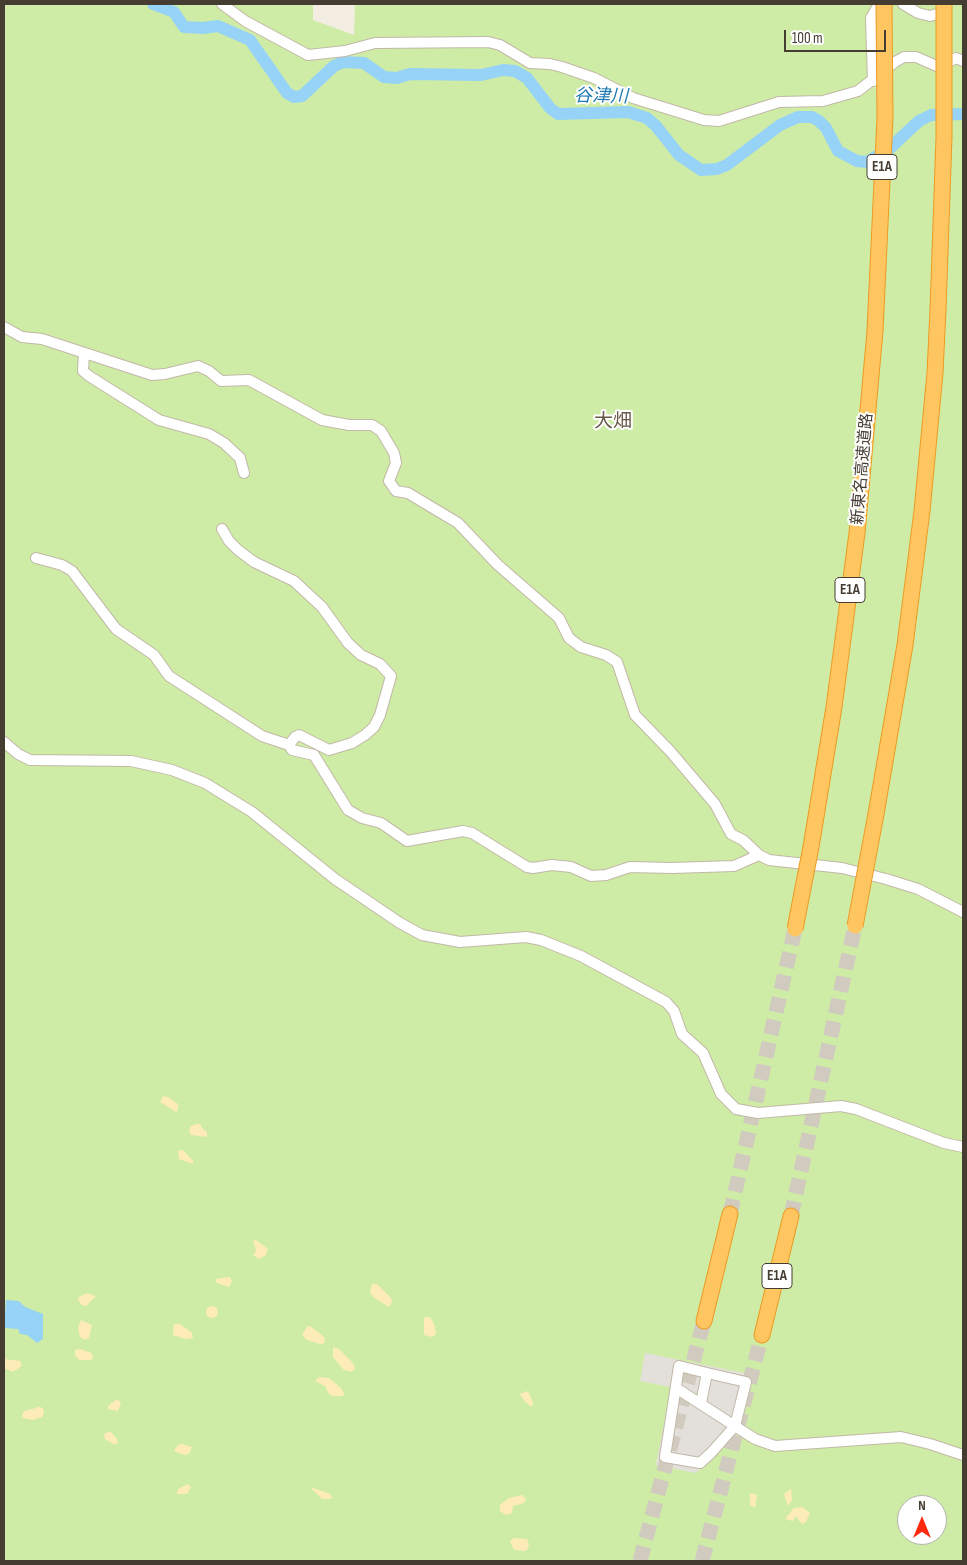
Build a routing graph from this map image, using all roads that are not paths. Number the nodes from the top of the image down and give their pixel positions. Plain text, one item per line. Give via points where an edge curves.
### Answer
1 (222, 4) edge
2 (879, 4) edge
3 (884, 4) edge
4 (903, 4) edge
5 (944, 4) edge
6 (963, 61) edge
7 (873, 81) junction
8 (4, 327) edge
9 (84, 353) junction
10 (244, 473) dead end
11 (222, 529) dead end
12 (36, 558) dead end
13 (4, 742) edge
14 (289, 745) junction
15 (759, 855) junction
16 (963, 912) edge
17 (855, 926) tunnel mouth
18 (795, 929) tunnel mouth
19 (963, 1147) edge
20 (730, 1214) tunnel mouth
21 (791, 1216) tunnel mouth
22 (704, 1321) tunnel mouth
23 (762, 1335) tunnel mouth
24 (707, 1373) junction
25 (676, 1388) junction
26 (701, 1403) junction
27 (735, 1426) junction
28 (963, 1456) edge

1 - 7 street via 245,21 308,55 376,43 488,42 500,45 530,63 562,67 594,78 633,98 704,120 719,121 779,102 823,101 858,91
2 - 7 street via 871,18
3 - 18 highway, 新東名高速道路 / E1A, bridge via 885,117 875,331 857,533 834,707
4 - 5 street via 930,16 941,13
5 - 17 highway, bridge via 944,137 938,310 922,511 906,646
6 - 7 street via 956,58 939,67 916,57 904,57
8 - 9 street via 22,337 42,339
9 - 10 street via 83,371 89,376 159,420 209,434 224,442 240,458
9 - 15 street via 152,375 198,366 221,381 249,380 322,420 372,424 381,431 394,454 396,463 389,481 396,491 408,493 458,523 498,565 559,618 569,638 581,647 617,662 635,715 715,804 731,834
11 - 14 street via 229,541 254,562 294,581 309,594 331,617 348,643 361,655 380,664 391,676 380,715 365,735 329,750 299,736
12 - 14 street via 72,571 116,629 154,655 169,676 262,736
13 - 19 street via 30,760 131,761 172,770 205,783 252,812 335,879 422,935 460,942 526,937 581,956 666,1002 674,1011 682,1034 703,1053 721,1094 736,1109 758,1113 841,1106
14 - 15 street via 292,750 314,755 348,810 381,823 406,841 463,831 472,833 527,867 571,867 591,876 606,875 630,866 734,866
15 - 16 street via 769,860 842,868 886,879
20 - 22 highway
21 - 23 highway, E1A
24 - 25 street via 679,1366
24 - 26 street
24 - 27 street via 746,1382
25 - 26 street
25 - 27 street via 665,1458 700,1463
26 - 27 street
27 - 28 street via 754,1439 775,1446 901,1437

